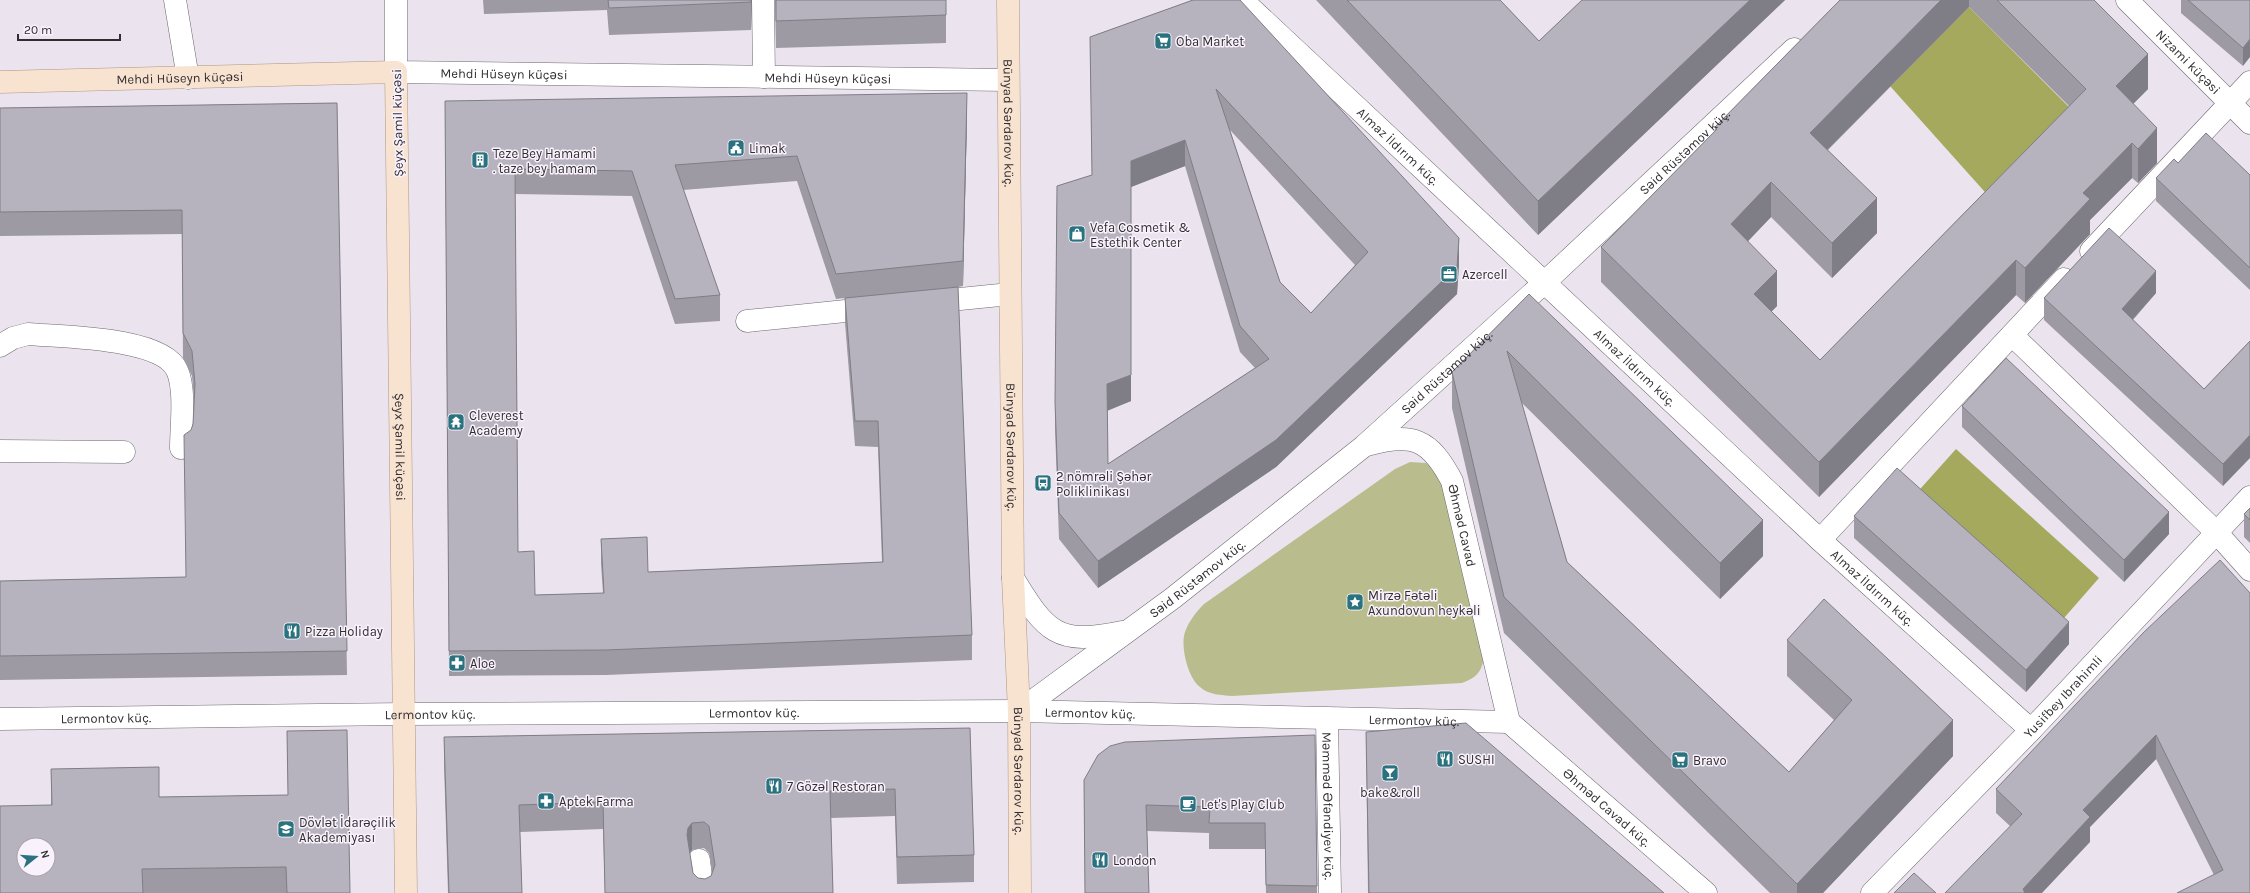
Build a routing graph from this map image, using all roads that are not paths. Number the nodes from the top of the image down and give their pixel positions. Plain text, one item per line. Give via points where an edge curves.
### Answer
1 (175, 0) edge
2 (396, 0) edge
3 (763, 0) edge
4 (1242, 0) edge
5 (2127, 0) edge
6 (1012, 2) edge
7 (1806, 38) edge
8 (396, 72) junction
9 (764, 77) junction
10 (188, 78) junction
11 (1008, 80) junction
12 (0, 82) edge
13 (2250, 82) edge
14 (2230, 103) junction
15 (2250, 123) edge
16 (1545, 282) junction
17 (1010, 294) junction
18 (747, 321) dead end
19 (2012, 335) junction
20 (0, 346) edge
21 (1364, 446) junction
22 (181, 448) dead end
23 (0, 451) edge
24 (124, 452) dead end
25 (2250, 497) edge
26 (2216, 532) junction
27 (1820, 540) junction
28 (2250, 570) edge
29 (1013, 578) junction
30 (1129, 631) junction
31 (1018, 711) junction
32 (405, 714) junction
33 (1327, 719) junction
34 (0, 720) edge
35 (1509, 722) junction
36 (2031, 730) junction
37 (699, 860) dead end
38 (406, 893) edge
39 (702, 893) edge
40 (1020, 893) edge
41 (1330, 893) edge
42 (1706, 893) edge
43 (1872, 893) edge

1 - 10 street
2 - 8 street, Şeyx Şamil küçəsi
3 - 9 street
4 - 16 street, Almaz İldırım küç.
5 - 14 street, Nizami küçəsi
6 - 11 main road, Bünyad Sərdarov küç.
7 - 16 street, Səid Rüstəmov küç.
8 - 9 street, Mehdi Hüseyn küçəsi
8 - 10 main road, Mehdi Hüseyn küçəsi
8 - 32 main road, Şeyx Şamil küçəsi
9 - 11 street, Mehdi Hüseyn küçəsi
10 - 12 main road, Mehdi Hüseyn küçəsi
11 - 17 main road, Bünyad Sərdarov küç.
13 - 14 street
14 - 15 street, Nizami küçəsi
14 - 19 street
16 - 21 street, Səid Rüstəmov küç.
16 - 27 street, Almaz İldırım küç.
17 - 18 street
17 - 29 main road, Bünyad Sərdarov küç.
19 - 26 street
19 - 27 street
20 - 22 street via 13,338 28,334 134,344 160,353 177,369 181,386
21 - 30 street, Səid Rüstəmov küç.
21 - 35 street, Əhməd Cavad via 1393,438 1410,440 1428,447 1441,460 1452,481
23 - 24 street
25 - 26 street, Yusifbey Ibrahimli
26 - 28 street
26 - 36 street, Yusifbey Ibrahimli
27 - 36 street, Almaz İldırım küç.
29 - 30 street via 1047,626 1070,638 1093,639
29 - 31 main road, Bünyad Sərdarov küç.
30 - 31 street, Səid Rüstəmov küç.
31 - 32 street, Lermontov küç.
31 - 33 street, Lermontov küç.
31 - 40 main road, Bünyad Sərdarov küç.
32 - 34 street, Lermontov küç.
32 - 38 main road, Şeyx Şamil küçəsi
33 - 35 street, Lermontov küç.
33 - 41 street, Məmməd Əfəndiyev küç.
35 - 42 street, Əhməd Cavad küç.
36 - 43 street, Yusifbey Ibrahimli
37 - 39 street

